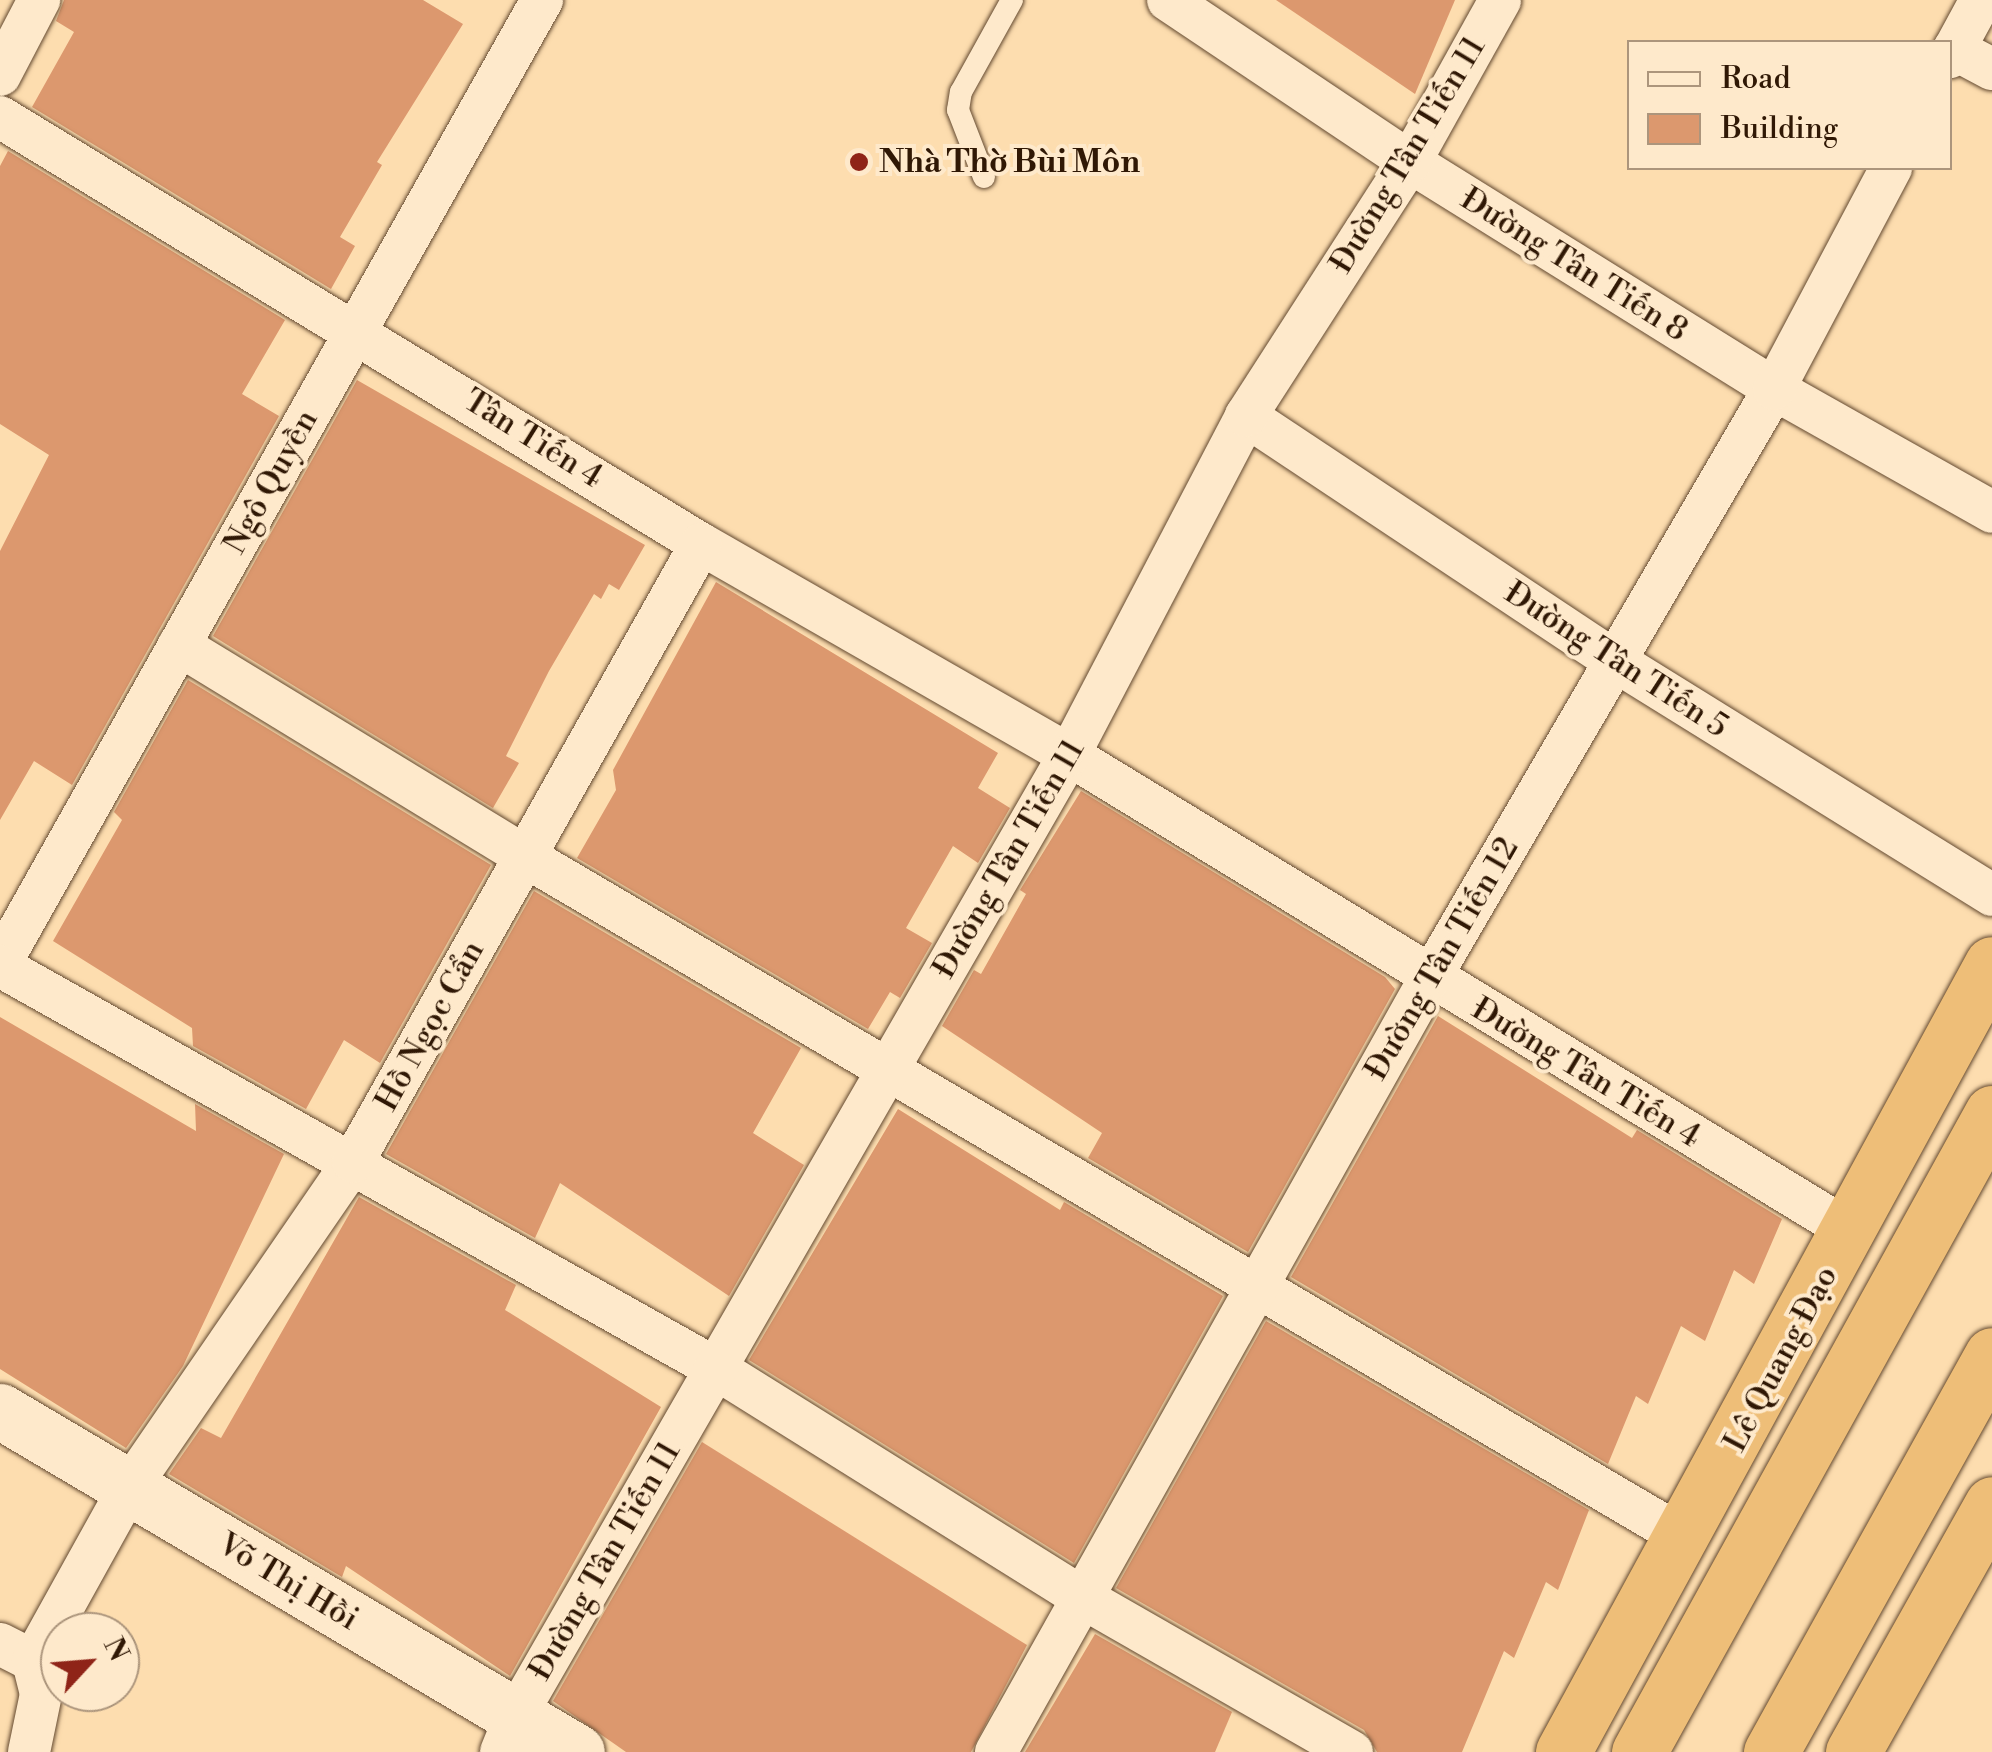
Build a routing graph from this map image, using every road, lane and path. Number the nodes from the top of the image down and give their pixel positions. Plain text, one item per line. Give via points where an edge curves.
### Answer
1 (40, 0) edge
2 (542, 0) edge
3 (1012, 0) edge
4 (1168, 0) edge
5 (1500, 0) edge
6 (1981, 0) edge
7 (1952, 53) edge
8 (1992, 70) edge
9 (0, 75) edge
10 (0, 117) edge
11 (1410, 162) junction
12 (1890, 170) edge
13 (984, 178) dead end
14 (356, 329) junction
15 (1774, 389) junction
16 (1246, 416) junction
17 (1992, 512) edge
18 (702, 544) junction
19 (179, 645) junction
20 (1615, 661) junction
21 (1069, 755) junction
22 (526, 857) junction
23 (1992, 895) edge
24 (1992, 964) edge
25 (0, 965) edge
26 (1429, 980) junction
27 (888, 1070) junction
28 (1992, 1113) edge
29 (353, 1162) junction
30 (1850, 1231) junction
31 (1260, 1283) junction
32 (1992, 1355) edge
33 (715, 1368) junction
34 (0, 1411) edge
35 (129, 1488) junction
36 (1992, 1504) edge
37 (1685, 1538) junction
38 (1083, 1598) junction
39 (17, 1653) edge
40 (508, 1734) edge
41 (29, 1752) edge
42 (576, 1752) edge
43 (996, 1752) edge
44 (1352, 1752) edge
45 (1564, 1752) edge
46 (1639, 1752) edge
47 (1772, 1752) edge
48 (1853, 1752) edge

1 - 9 street
2 - 14 street, Ngô Quyền
3 - 13 lane via 961,92 958,110
4 - 11 street, Đường Tân Tiến 8
5 - 11 street, Đường Tân Tiến 11
6 - 7 street
7 - 8 street
10 - 14 street, Tân Tiến 4
11 - 15 street, Đường Tân Tiến 8
11 - 16 street, Đường Tân Tiến 11
12 - 15 street, Đường Tân Tiến 12
14 - 18 street, Tân Tiến 4
14 - 19 street, Ngô Quyền
15 - 17 street, Đường Tân Tiến 8
15 - 20 street, Đường Tân Tiến 12
16 - 20 street, Đường Tân Tiến 5
16 - 21 street, Đường Tân Tiến 11
18 - 21 street, Tân Tiến 4
18 - 22 street, Hồ Ngọc Cẩn
19 - 22 street
19 - 25 street, Ngô Quyền
20 - 23 street, Đường Tân Tiến 5
20 - 26 street, Đường Tân Tiến 12
21 - 26 street, Đường Tân Tiến 4
21 - 27 street, Đường Tân Tiến 11
22 - 27 street
22 - 29 street, Hồ Ngọc Cẩn
24 - 30 highway, Lê Quang Đạo
25 - 29 street
26 - 30 street, Đường Tân Tiến 4
26 - 31 street, Đường Tân Tiến 12
27 - 31 street
27 - 33 street, Đường Tân Tiến 11
28 - 46 highway, Lê Quang Đạo
29 - 33 street
29 - 35 street, Hồ Ngọc Cẩn
30 - 37 highway, Lê Quang Đạo
31 - 37 street
31 - 38 street, Đường Tân Tiến 12
32 - 47 highway
33 - 38 street
33 - 40 street, Đường Tân Tiến 11
34 - 35 street, Võ Thị Hồi
35 - 39 street, Hồ Ngọc Cẩn
35 - 40 street, Võ Thị Hồi
36 - 48 highway
37 - 45 highway, Lê Quang Đạo
38 - 43 street, Đường Tân Tiến 12
38 - 44 street
39 - 41 street via 41,1694
40 - 42 street, Võ Thị Hồi

